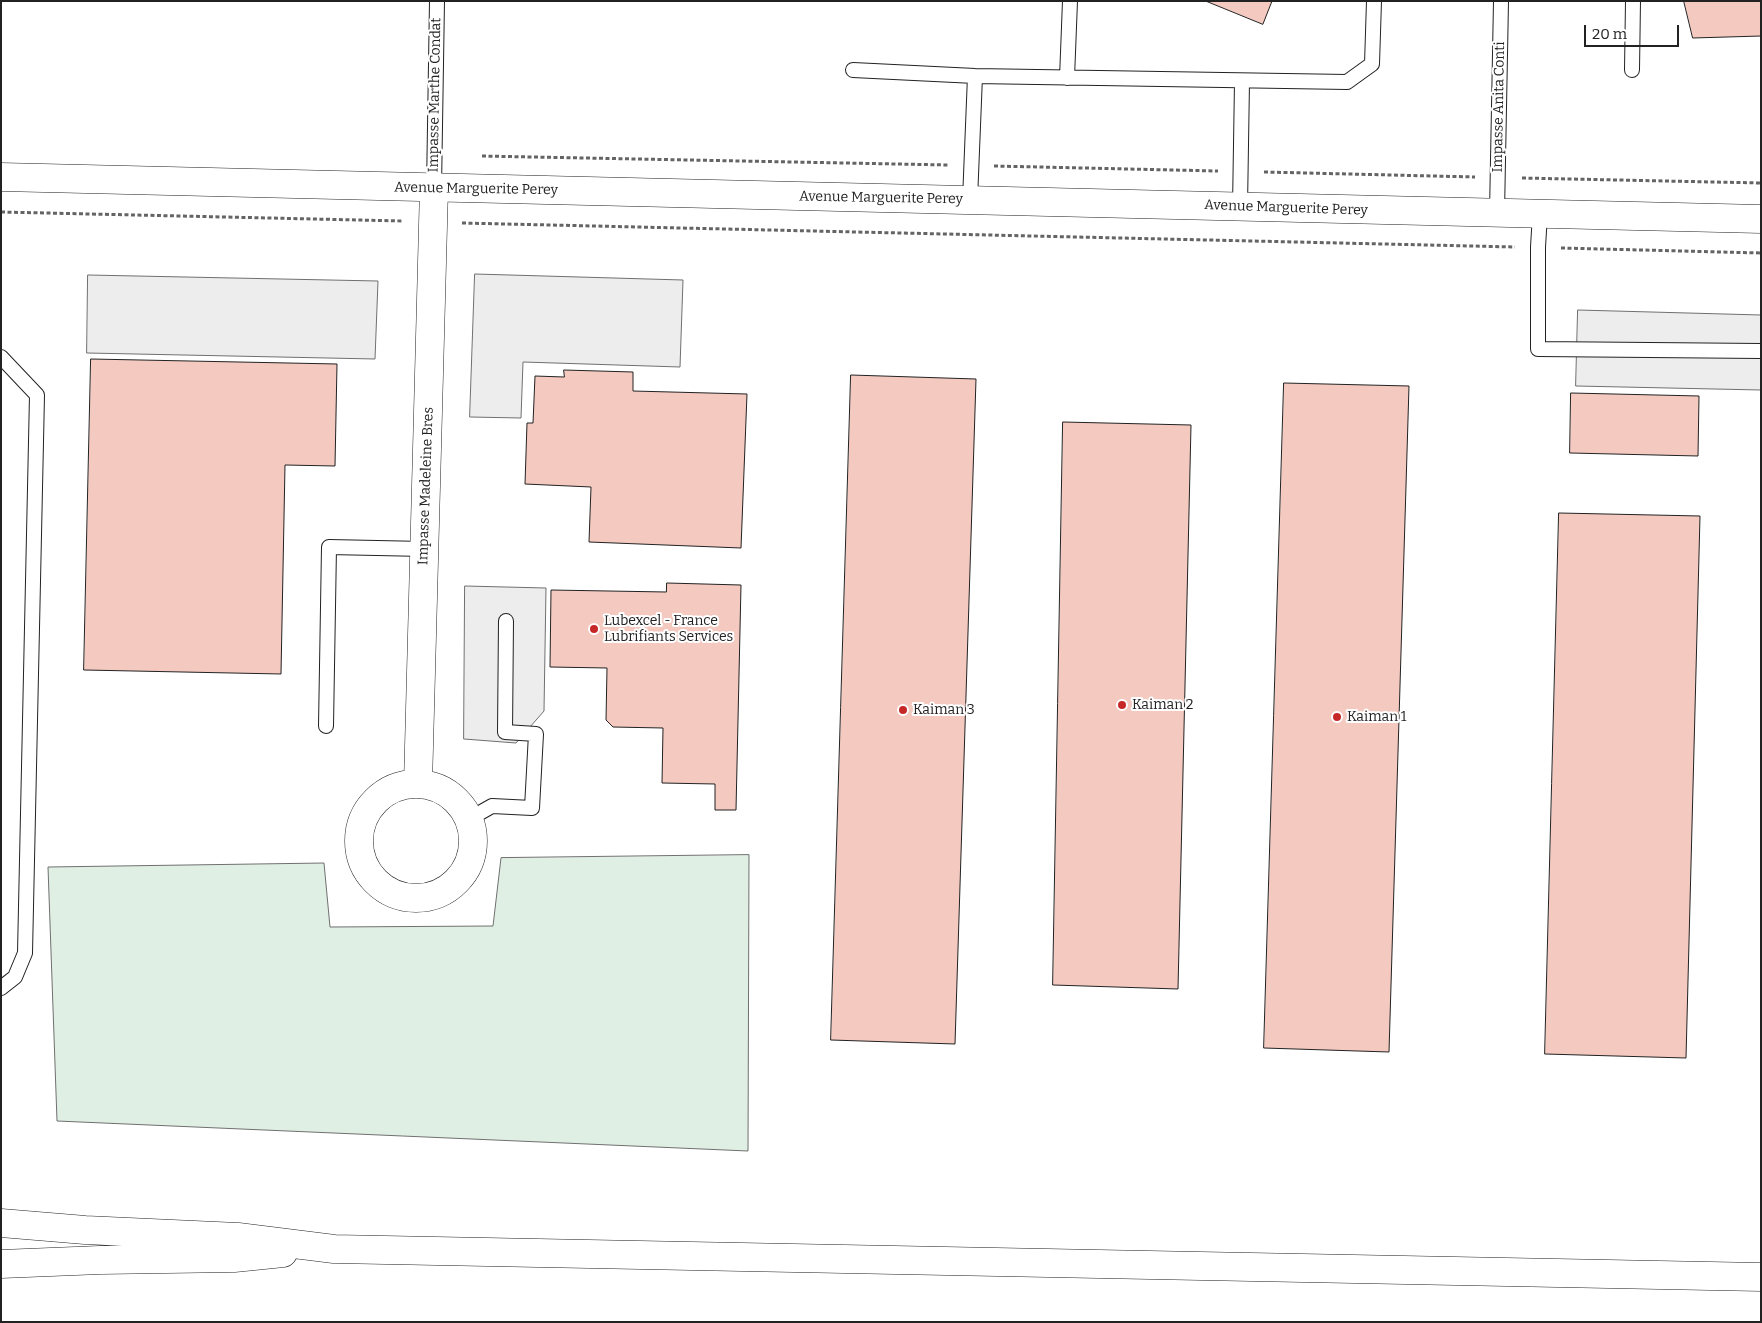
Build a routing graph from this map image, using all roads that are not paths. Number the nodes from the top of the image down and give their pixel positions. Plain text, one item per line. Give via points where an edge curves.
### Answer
1 (437, 1) edge
2 (1070, 1) edge
3 (1374, 1) edge
4 (1501, 1) edge
5 (1633, 1) edge
6 (853, 70) dead end
7 (1632, 70) dead end
8 (975, 76) junction
9 (1067, 78) junction
10 (1242, 82) junction
11 (1, 177) edge
12 (434, 188) junction
13 (970, 200) junction
14 (1240, 207) junction
15 (1497, 213) junction
16 (1540, 214) junction
17 (1761, 219) edge
18 (1761, 351) edge
19 (1, 357) edge
20 (425, 549) junction
21 (506, 621) dead end
22 (326, 726) dead end
23 (418, 784) junction
24 (469, 818) junction
25 (1, 988) edge
26 (1, 1223) edge
27 (334, 1249) junction
28 (1, 1264) edge
29 (1761, 1277) edge

1 - 12 lane, Impasse Marthe Condat
2 - 9 lane
3 - 10 lane via 1372,64 1347,82
4 - 15 lane, Impasse Anita Conti
5 - 7 lane
6 - 8 lane
8 - 9 lane
8 - 13 lane
9 - 10 lane
10 - 14 lane
11 - 12 street, Avenue Marguerite Perey
12 - 13 street, Avenue Marguerite Perey
12 - 20 street, Impasse Madeleine Bres
13 - 14 street, Avenue Marguerite Perey
14 - 15 street, Avenue Marguerite Perey
15 - 16 street, Avenue Marguerite Perey
16 - 17 street, Avenue Marguerite Perey
16 - 18 lane via 1538,348
19 - 25 lane via 37,394 25,953 15,977
20 - 22 lane via 329,547
20 - 23 street, Impasse Madeleine Bres
21 - 24 lane via 505,732 536,734 532,808 492,806
23 - 24 street via 449,794
23 - 24 street via 402,785 374,802 360,831 363,863 384,888 398,896 415,898 446,890 468,866 473,851
26 - 27 street via 238,1236
27 - 28 street via 234,1258
27 - 29 street

